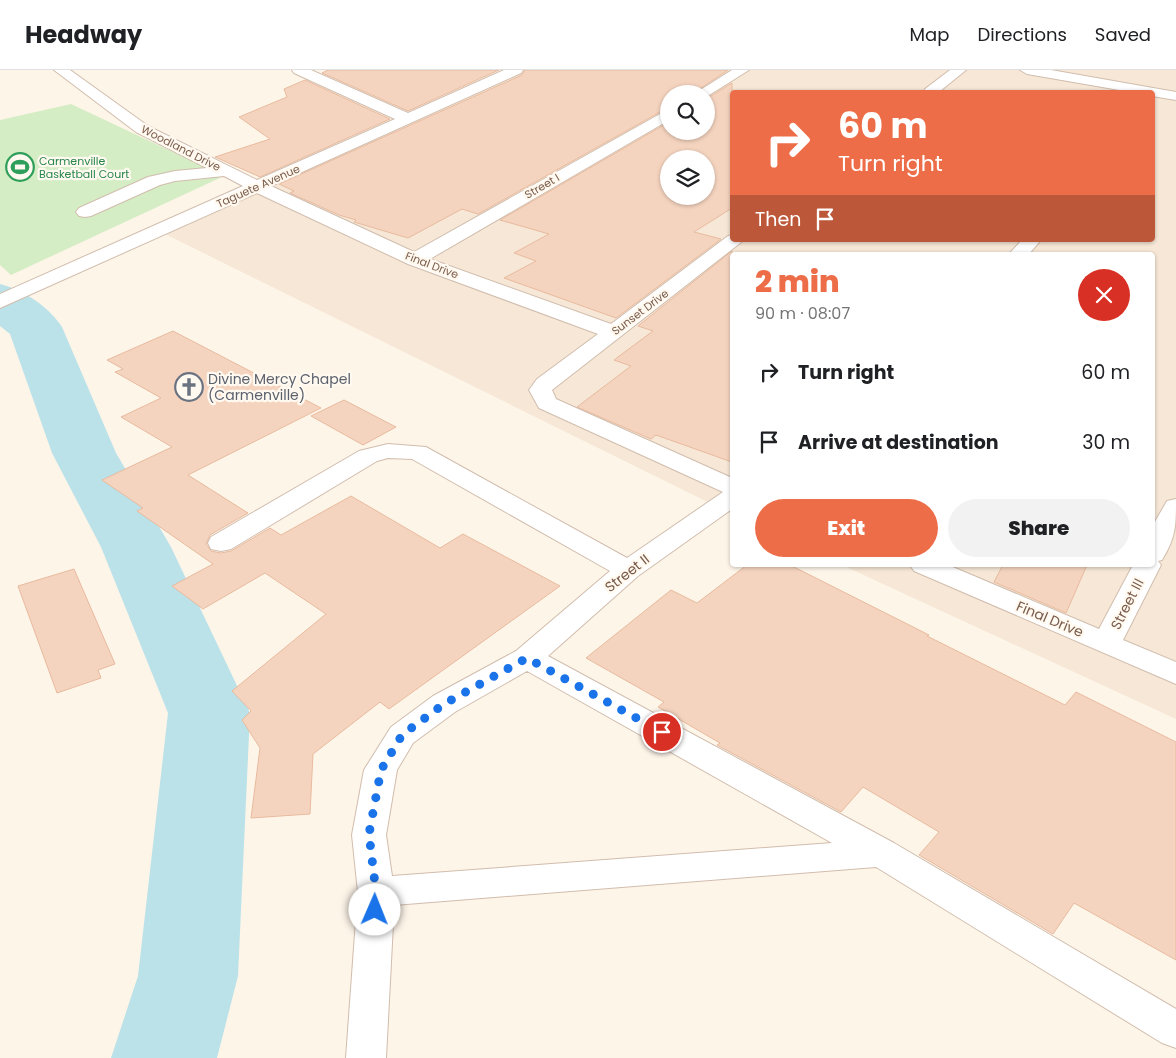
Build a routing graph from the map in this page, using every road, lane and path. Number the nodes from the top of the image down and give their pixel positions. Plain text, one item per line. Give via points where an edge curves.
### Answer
1 (61, 70) edge
2 (299, 70) edge
3 (516, 70) edge
4 (742, 70) edge
5 (959, 70) edge
6 (1027, 70) edge
7 (1170, 79) dead end
8 (715, 86) edge
9 (933, 90) edge
10 (1125, 90) edge
11 (1155, 96) edge
12 (1176, 96) edge
13 (660, 118) edge
14 (409, 119) junction
15 (228, 172) junction
16 (256, 186) junction
17 (85, 212) dead end
18 (732, 242) edge
19 (1030, 242) edge
20 (1021, 252) edge
21 (415, 260) junction
22 (0, 302) edge
23 (613, 332) junction
24 (730, 486) edge
25 (730, 499) edge
26 (1176, 507) edge
27 (221, 543) dead end
28 (1155, 548) edge
29 (929, 567) edge
30 (1146, 567) edge
31 (628, 570) junction
32 (1107, 643) junction
33 (527, 658) junction
34 (1176, 674) edge
35 (881, 853) junction
36 (376, 892) junction
37 (1176, 1030) edge
38 (366, 1058) edge

1 - 15 street, Woodland Drive via 142,129
2 - 14 street
3 - 14 street, Taguete Avenue
4 - 8 street
5 - 9 street
6 - 10 street
7 - 11 street
11 - 12 street
13 - 21 street, Street I
14 - 16 street, Taguete Avenue
15 - 16 street, Woodland Drive
15 - 17 street via 154,181
16 - 21 street, Final Drive
16 - 22 street, Taguete Avenue
18 - 23 street, Sunset Drive
19 - 20 street
21 - 23 street, Final Drive
23 - 24 street, Sunset Drive via 545,384 540,390 547,403
25 - 31 street, Street II
26 - 28 street
27 - 31 street via 368,456 417,452
29 - 32 street, Final Drive
30 - 32 street, Street III
31 - 33 street, Street II
32 - 34 street, Final Drive
33 - 35 street
33 - 36 street, Street II via 444,704 402,735 381,770 369,834
35 - 36 street
35 - 37 street
36 - 38 street, Street II

